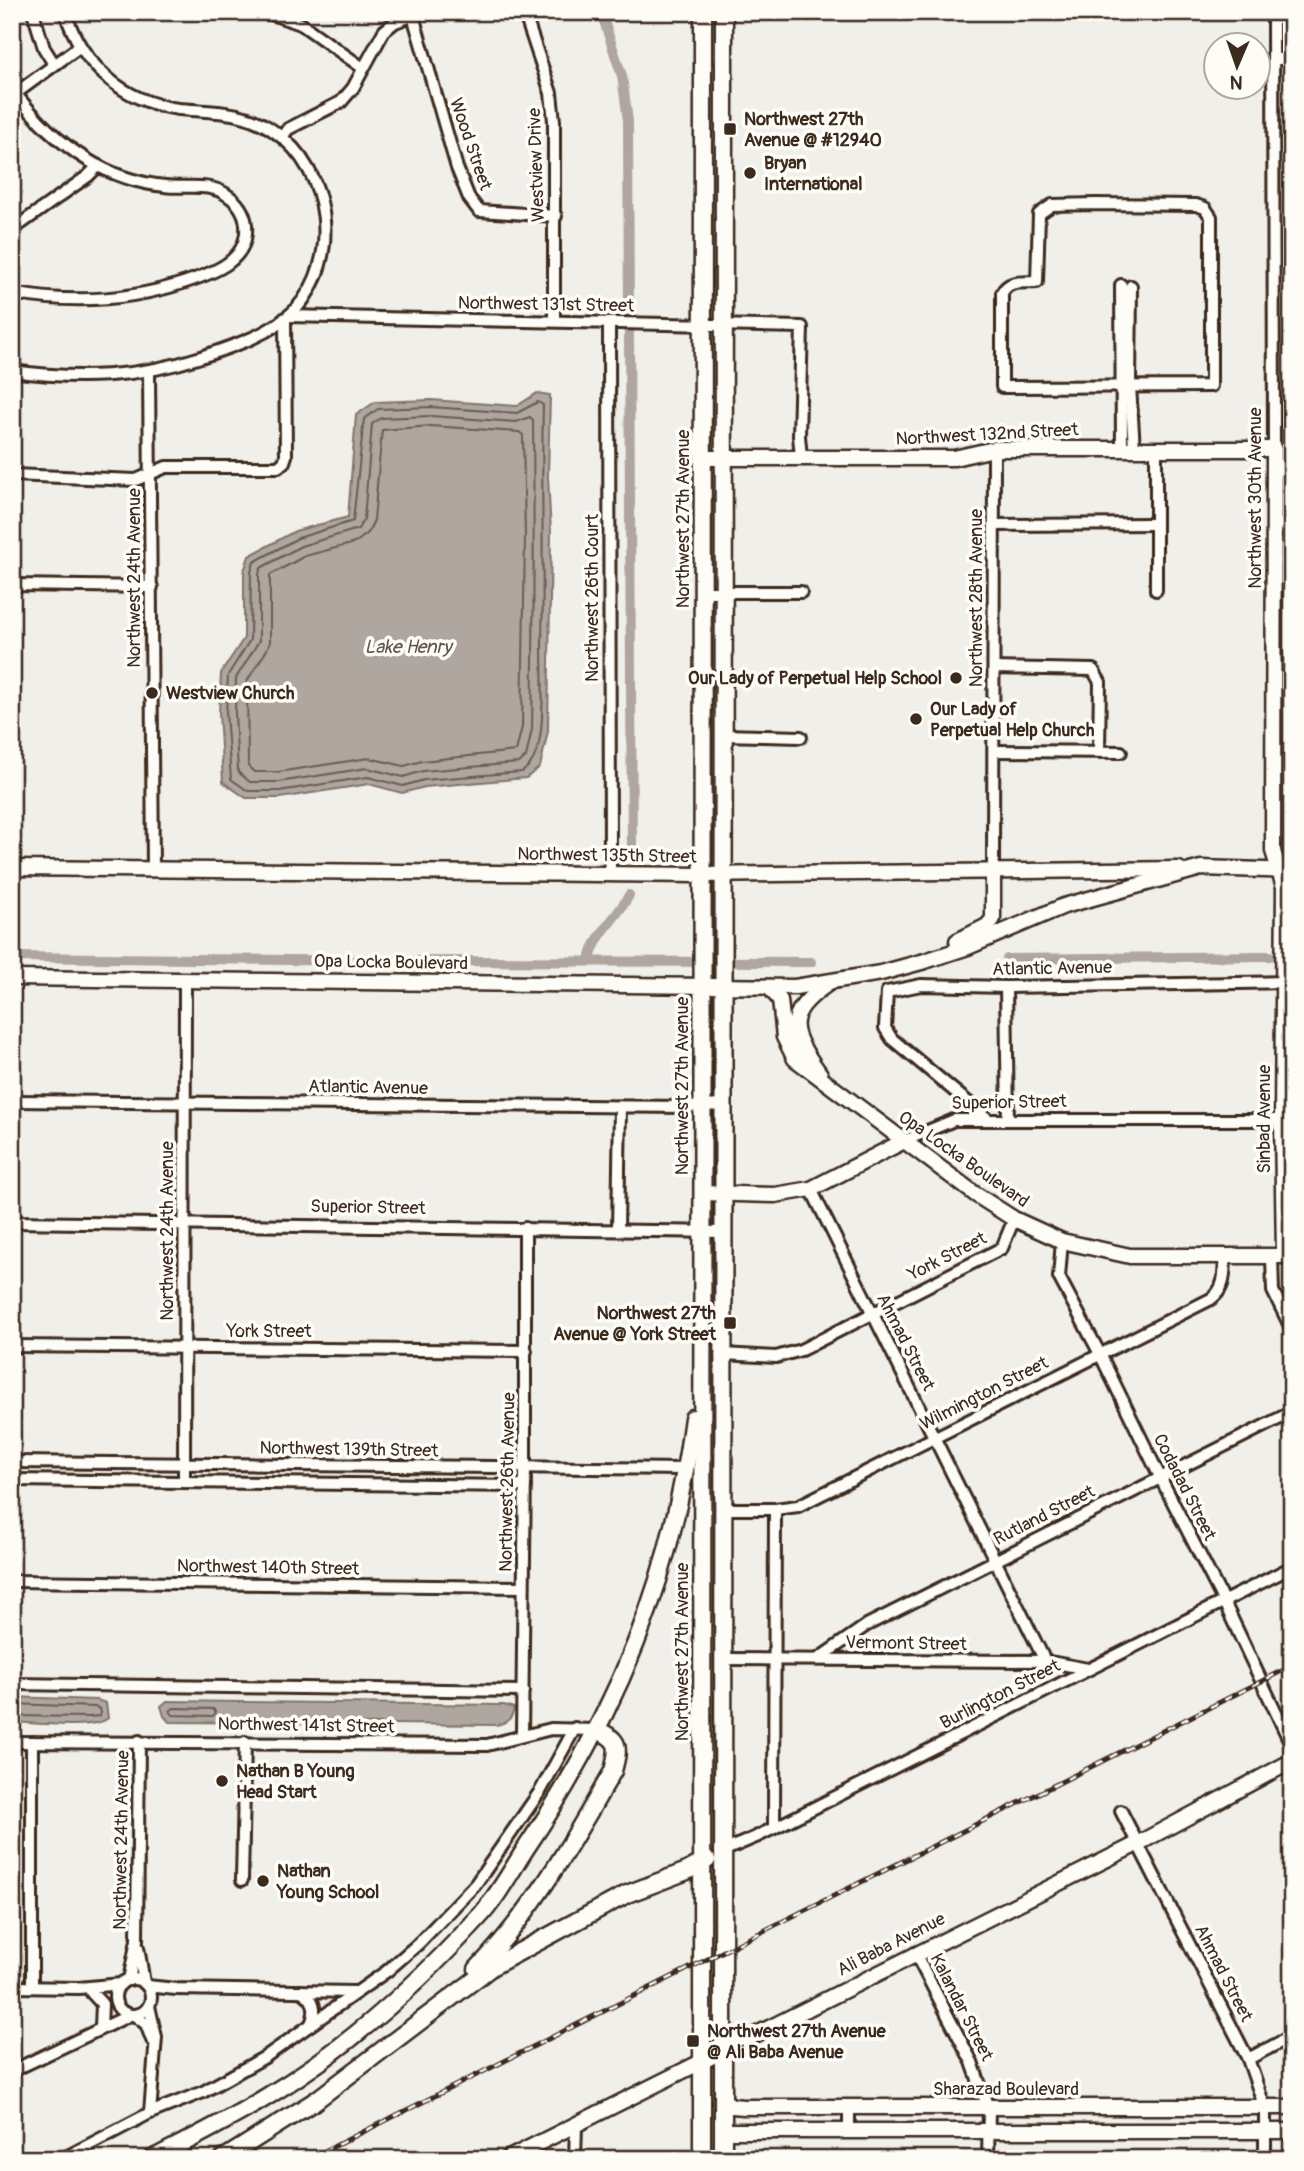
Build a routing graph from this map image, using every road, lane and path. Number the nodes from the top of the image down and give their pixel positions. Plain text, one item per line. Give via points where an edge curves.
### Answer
1 (33, 12) edge
2 (65, 12) edge
3 (265, 12) edge
4 (524, 12) edge
5 (703, 12) edge
6 (724, 12) edge
7 (1273, 12) edge
8 (416, 13) edge
9 (79, 47) junction
10 (1273, 59) junction
11 (1292, 59) edge
12 (54, 64) junction
13 (363, 68) junction
14 (14, 94) edge
15 (282, 137) junction
16 (98, 166) junction
17 (556, 216) junction
18 (12, 230) edge
19 (1126, 285) dead end
20 (12, 292) edge
21 (287, 317) junction
22 (554, 321) junction
23 (609, 323) junction
24 (703, 325) junction
25 (724, 326) junction
26 (12, 371) edge
27 (149, 371) junction
28 (1126, 386) junction
29 (1128, 448) junction
30 (1156, 448) junction
31 (994, 449) junction
32 (1274, 449) junction
33 (801, 457) junction
34 (702, 458) junction
35 (724, 458) junction
36 (151, 474) junction
37 (12, 475) edge
38 (1156, 524) junction
39 (1275, 524) junction
40 (1292, 524) edge
41 (994, 525) junction
42 (12, 586) edge
43 (152, 587) junction
44 (1156, 590) dead end
45 (702, 592) junction
46 (724, 592) junction
47 (801, 592) dead end
48 (994, 668) junction
49 (723, 736) junction
50 (801, 737) dead end
51 (994, 751) junction
52 (1099, 751) junction
53 (1121, 752) dead end
54 (12, 868) edge
55 (1201, 868) junction
56 (153, 869) junction
57 (1285, 871) edge
58 (993, 873) junction
59 (610, 874) junction
60 (723, 874) junction
61 (701, 875) junction
62 (869, 975) junction
63 (12, 978) edge
64 (186, 979) junction
65 (701, 980) junction
66 (832, 981) junction
67 (723, 982) junction
68 (1288, 982) edge
69 (769, 987) junction
70 (1006, 987) junction
71 (823, 1078) junction
72 (12, 1101) edge
73 (186, 1101) junction
74 (722, 1105) junction
75 (701, 1106) junction
76 (620, 1107) junction
77 (988, 1119) junction
78 (1008, 1120) junction
79 (1287, 1120) edge
80 (904, 1141) junction
81 (811, 1189) junction
82 (702, 1193) junction
83 (723, 1194) junction
84 (1014, 1219) junction
85 (12, 1222) edge
86 (184, 1224) junction
87 (525, 1228) junction
88 (618, 1229) junction
89 (701, 1231) junction
90 (723, 1232) junction
91 (1062, 1241) junction
92 (1225, 1256) junction
93 (1283, 1256) edge
94 (872, 1314) junction
95 (1292, 1330) edge
96 (12, 1346) edge
97 (185, 1348) junction
98 (526, 1351) junction
99 (723, 1354) junction
100 (1100, 1354) junction
101 (701, 1389) junction
102 (1292, 1412) edge
103 (935, 1437) junction
104 (12, 1462) edge
105 (184, 1464) junction
106 (345, 1466) junction
107 (525, 1468) junction
108 (685, 1469) junction
109 (1160, 1477) junction
110 (12, 1480) edge
111 (184, 1482) junction
112 (344, 1484) junction
113 (525, 1486) junction
114 (723, 1509) junction
115 (775, 1509) junction
116 (702, 1555) junction
117 (995, 1560) junction
118 (1292, 1567) edge
119 (12, 1581) edge
120 (723, 1581) junction
121 (523, 1587) junction
122 (701, 1589) junction
123 (1224, 1602) junction
124 (723, 1620) junction
125 (723, 1659) junction
126 (776, 1659) junction
127 (818, 1659) junction
128 (1045, 1661) junction
129 (1088, 1669) junction
130 (12, 1684) edge
131 (523, 1691) junction
132 (575, 1728) junction
133 (596, 1730) junction
134 (522, 1735) junction
135 (139, 1741) junction
136 (12, 1742) edge
137 (32, 1742) junction
138 (245, 1742) junction
139 (1292, 1746) edge
140 (1292, 1760) edge
141 (1121, 1811) dead end
142 (775, 1828) junction
143 (1139, 1843) junction
144 (723, 1851) junction
145 (701, 1863) junction
146 (242, 1880) dead end
147 (137, 1940) junction
148 (915, 1953) junction
149 (125, 1982) junction
150 (145, 1984) junction
151 (12, 1987) edge
152 (32, 1987) junction
153 (79, 1987) junction
154 (176, 1989) junction
155 (301, 1991) junction
156 (91, 1992) junction
157 (357, 1992) junction
158 (450, 1998) junction
159 (116, 2001) junction
160 (150, 2004) junction
161 (132, 2015) junction
162 (310, 2026) junction
163 (101, 2027) junction
164 (1292, 2036) edge
165 (155, 2046) junction
166 (723, 2050) junction
167 (1248, 2059) junction
168 (702, 2061) junction
169 (12, 2071) edge
170 (723, 2100) junction
171 (702, 2105) junction
172 (1292, 2107) edge
173 (849, 2108) junction
174 (989, 2108) junction
175 (1160, 2108) junction
176 (1265, 2108) junction
177 (150, 2113) junction
178 (576, 2125) junction
179 (723, 2131) junction
180 (849, 2132) junction
181 (988, 2132) junction
182 (1160, 2132) junction
183 (1265, 2132) junction
184 (1292, 2132) edge
185 (62, 2159) edge
186 (152, 2159) edge
187 (223, 2159) edge
188 (507, 2159) edge
189 (575, 2159) edge
190 (702, 2159) edge
191 (723, 2159) edge
192 (988, 2159) edge
193 (1265, 2159) edge

1 - 12 street
2 - 9 street
3 - 13 street via 301,24
4 - 17 street, Westview Drive via 551,93
5 - 24 main road, Northwest 27th Avenue
6 - 25 main road
7 - 10 street, Northwest 30th Avenue
8 - 13 street via 384,30
8 - 17 street, Wood Street via 469,198 479,211
9 - 12 street
9 - 15 street via 111,82 141,99 244,116
10 - 11 street
10 - 32 street, Northwest 30th Avenue
12 - 14 street
13 - 15 street via 341,102 288,129
14 - 16 street via 70,150
15 - 21 street via 311,173 324,219 316,275
16 - 18 street
16 - 20 street via 139,181 210,188 229,196 239,205 246,223 239,254 203,276 138,295 78,300
17 - 22 street, Westview Drive
19 - 28 street
21 - 22 street, Northwest 131st Street
21 - 27 street via 221,350
21 - 36 street via 286,453 282,465 166,467
22 - 23 street, Northwest 131st Street
23 - 24 street, Northwest 131st Street
23 - 59 street, Northwest 26th Court
24 - 25 street, Northwest 131st Street
24 - 34 main road, Northwest 27th Avenue
25 - 33 street, Northwest 131st Street via 802,327
25 - 35 main road
26 - 27 street via 78,377
27 - 36 street, Northwest 24th Avenue
28 - 28 street via 1002,387 1002,293 1012,283 1037,282 1039,214 1052,205 1196,205 1211,217 1211,386
28 - 29 street
29 - 30 street, Northwest 132nd Street
29 - 31 street, Northwest 132nd Street
30 - 32 street, Northwest 132nd Street
30 - 38 street
31 - 33 street, Northwest 132nd Street via 954,458
31 - 41 street, Northwest 28th Avenue
32 - 39 street, Northwest 30th Avenue
33 - 35 street, Northwest 132nd Street
34 - 35 street, Northwest 132nd Street
34 - 45 main road, Northwest 27th Avenue
35 - 46 main road
36 - 37 street via 136,481
36 - 43 street, Northwest 24th Avenue
38 - 41 street
38 - 44 street
39 - 40 street
39 - 57 street, Northwest 30th Avenue via 1273,851
41 - 48 street, Northwest 28th Avenue
42 - 43 street
43 - 56 street, Northwest 24th Avenue
45 - 46 street
45 - 61 main road, Northwest 27th Avenue
46 - 47 street
46 - 49 main road
48 - 51 street, Northwest 28th Avenue
48 - 52 street via 1093,670 1100,682
49 - 50 street
49 - 60 main road
51 - 52 street
51 - 58 street, Northwest 28th Avenue
52 - 53 street
54 - 56 street, Northwest 135th Street
55 - 57 street, Opa Locka Boulevard
55 - 58 street, Northwest 135th Street
55 - 62 street, Opa Locka Boulevard via 1064,905 968,947
56 - 59 street, Northwest 135th Street
57 - 68 street, Northwest 30th Avenue
58 - 60 street, Northwest 135th Street
58 - 62 street via 994,911 987,926 877,967
59 - 61 street, Northwest 135th Street
60 - 61 street, Northwest 135th Street
60 - 67 main road
61 - 65 main road, Northwest 27th Avenue
62 - 66 street, Opa Locka Boulevard
63 - 64 street, Opa Locka Boulevard
64 - 65 street, Opa Locka Boulevard
64 - 73 street, Northwest 24th Avenue
65 - 67 street, Opa Locka Boulevard
65 - 75 main road, Northwest 27th Avenue
66 - 69 street, Opa Locka Boulevard
66 - 71 street via 804,1001 796,1021 797,1038
67 - 69 street, Opa Locka Boulevard
67 - 74 main road
68 - 70 street, Atlantic Avenue
68 - 79 street, Sinbad Avenue
69 - 71 street, Opa Locka Boulevard via 780,1000 784,1037 795,1059
70 - 77 street, Atlantic Avenue via 921,985 887,992 885,998 885,1028 892,1039
70 - 78 street
71 - 80 street, Opa Locka Boulevard
72 - 73 street, Atlantic Avenue
73 - 76 street, Atlantic Avenue
73 - 86 street, Northwest 24th Avenue
74 - 75 street, Atlantic Avenue
74 - 83 main road
75 - 76 street, Atlantic Avenue
75 - 82 main road, Northwest 27th Avenue
76 - 88 street
77 - 78 street, Superior Street
77 - 80 street, Superior Street via 954,1120
78 - 79 street, Superior Street
79 - 93 street, Sinbad Avenue
80 - 81 street, Superior Street
80 - 84 street, Opa Locka Boulevard
81 - 83 street, Superior Street via 775,1195
81 - 94 street, Ahmad Street
82 - 83 street, Superior Street
82 - 89 main road, Northwest 27th Avenue
83 - 90 main road
84 - 91 street, Opa Locka Boulevard
84 - 94 street, York Street via 1002,1248
85 - 86 street, Superior Street
86 - 87 street, Superior Street
86 - 97 street, Northwest 24th Avenue
87 - 88 street, Superior Street
87 - 98 street, Northwest 26th Avenue
88 - 89 street, Superior Street
89 - 90 street, Superior Street
89 - 101 main road, Northwest 27th Avenue
90 - 99 main road
91 - 92 street, Opa Locka Boulevard via 1130,1255
91 - 100 street, Codadad Street via 1059,1277
92 - 93 street, Opa Locka Boulevard
92 - 100 street, Wilmington Street via 1223,1283 1215,1296
93 - 95 street, Sinbad Avenue via 1273,1291
94 - 99 street, York Street via 791,1354
94 - 103 street, Ahmad Street
96 - 97 street, York Street
97 - 98 street, York Street
97 - 105 street, Northwest 24th Avenue
98 - 107 street, Northwest 26th Avenue
99 - 114 main road
100 - 103 street, Wilmington Street
100 - 109 street, Codadad Street
101 - 108 main road
101 - 116 main road, Northwest 27th Avenue
102 - 109 street, Rutland Street
103 - 115 street, Wilmington Street via 798,1506
103 - 117 street, Ahmad Street
104 - 105 street, Northwest 139th Street
105 - 106 street, Northwest 139th Street
105 - 111 street, Northwest 24th Avenue
106 - 107 street, Northwest 139th Street
106 - 112 street
107 - 108 street, Northwest 139th Street
107 - 113 street, Northwest 26th Avenue
108 - 133 main road via 662,1574 631,1660
109 - 117 street, Rutland Street
109 - 123 street, Codadad Street
110 - 111 street, Northwest 139th Street
111 - 112 street, Northwest 139th Street
112 - 113 street, Northwest 139th Street
113 - 121 street, Northwest 26th Avenue
114 - 115 street, Wilmington Street
114 - 120 main road
115 - 126 street
116 - 120 main road via 711,1573
116 - 122 main road, Northwest 27th Avenue
117 - 127 street, Rutland Street via 867,1625
117 - 128 street, Ahmad Street
118 - 123 street, Burlington Street
119 - 121 street, Northwest 140th Street
120 - 124 main road
121 - 131 street, Northwest 26th Avenue
122 - 124 main road via 711,1593
122 - 145 main road, Northwest 27th Avenue
123 - 129 street, Burlington Street
123 - 139 street, Codadad Street
124 - 125 main road
125 - 126 street, Vermont Street
125 - 144 main road
126 - 127 street, Vermont Street
126 - 142 street
127 - 128 street, Vermont Street
128 - 129 street, Vermont Street
129 - 142 street, Burlington Street
130 - 131 street, Northwest 141st Street
131 - 134 street, Northwest 26th Avenue
132 - 133 street, Northwest 141st Street
132 - 134 street, Northwest 141st Street
132 - 157 street via 541,1790 475,1885 418,1944
133 - 158 main road via 611,1735 616,1743 613,1771 546,1885 506,1940
133 - 186 main road via 544,1821 480,1916 403,1992 345,2043 269,2095
134 - 138 street, Northwest 141st Street via 487,1745
135 - 137 street, Northwest 141st Street
135 - 138 street, Northwest 141st Street
135 - 147 street, Northwest 24th Avenue
136 - 137 street, Northwest 141st Street
137 - 152 street
138 - 146 street
140 - 143 street, Ali Baba Avenue
141 - 143 street, Ahmad Street
142 - 144 street, Burlington Street
143 - 148 street, Ali Baba Avenue
143 - 167 street, Ahmad Street
144 - 145 main road
144 - 166 main road
145 - 158 main road via 552,1934 493,1966
145 - 168 main road, Northwest 27th Avenue
147 - 149 street, Northwest 24th Avenue
147 - 150 street, Northwest 24th Avenue
148 - 166 street, Ali Baba Avenue
148 - 174 street, Kalandar Street via 972,2062
149 - 150 street
149 - 153 street
149 - 159 street via 118,1988
150 - 154 street
150 - 160 street via 151,1993
151 - 152 street
152 - 153 street
153 - 156 street
154 - 155 street
154 - 160 street
155 - 157 street
155 - 162 street via 315,2007
156 - 159 street
156 - 163 street via 102,2004
157 - 162 street
158 - 187 main road via 315,2101
159 - 161 street via 122,2011
159 - 163 street via 111,2017
160 - 161 street
160 - 165 street
161 - 163 street
161 - 165 street via 146,2024
162 - 177 street via 203,2092
163 - 169 street
164 - 167 street
165 - 177 street
166 - 168 street, Ali Baba Avenue
166 - 170 main road
167 - 176 street, Ahmad Street
168 - 171 main road, Northwest 27th Avenue
168 - 178 street, Ali Baba Avenue
170 - 173 street, Sharazad Boulevard via 738,2107
170 - 179 main road
171 - 179 main road via 712,2124
171 - 190 main road, Northwest 27th Avenue
172 - 176 street, Sharazad Boulevard
173 - 174 street, Sharazad Boulevard
173 - 180 street
174 - 175 street, Sharazad Boulevard
174 - 181 street, Kalandar Street
175 - 176 street, Sharazad Boulevard
175 - 182 street
176 - 183 street, Ahmad Street
177 - 185 street
178 - 188 street, Ali Baba Avenue
178 - 189 street
179 - 180 street
179 - 191 main road
180 - 181 street
181 - 182 street
181 - 192 street, Kalandar Street
182 - 183 street
183 - 184 street
183 - 193 street, Ahmad Street

